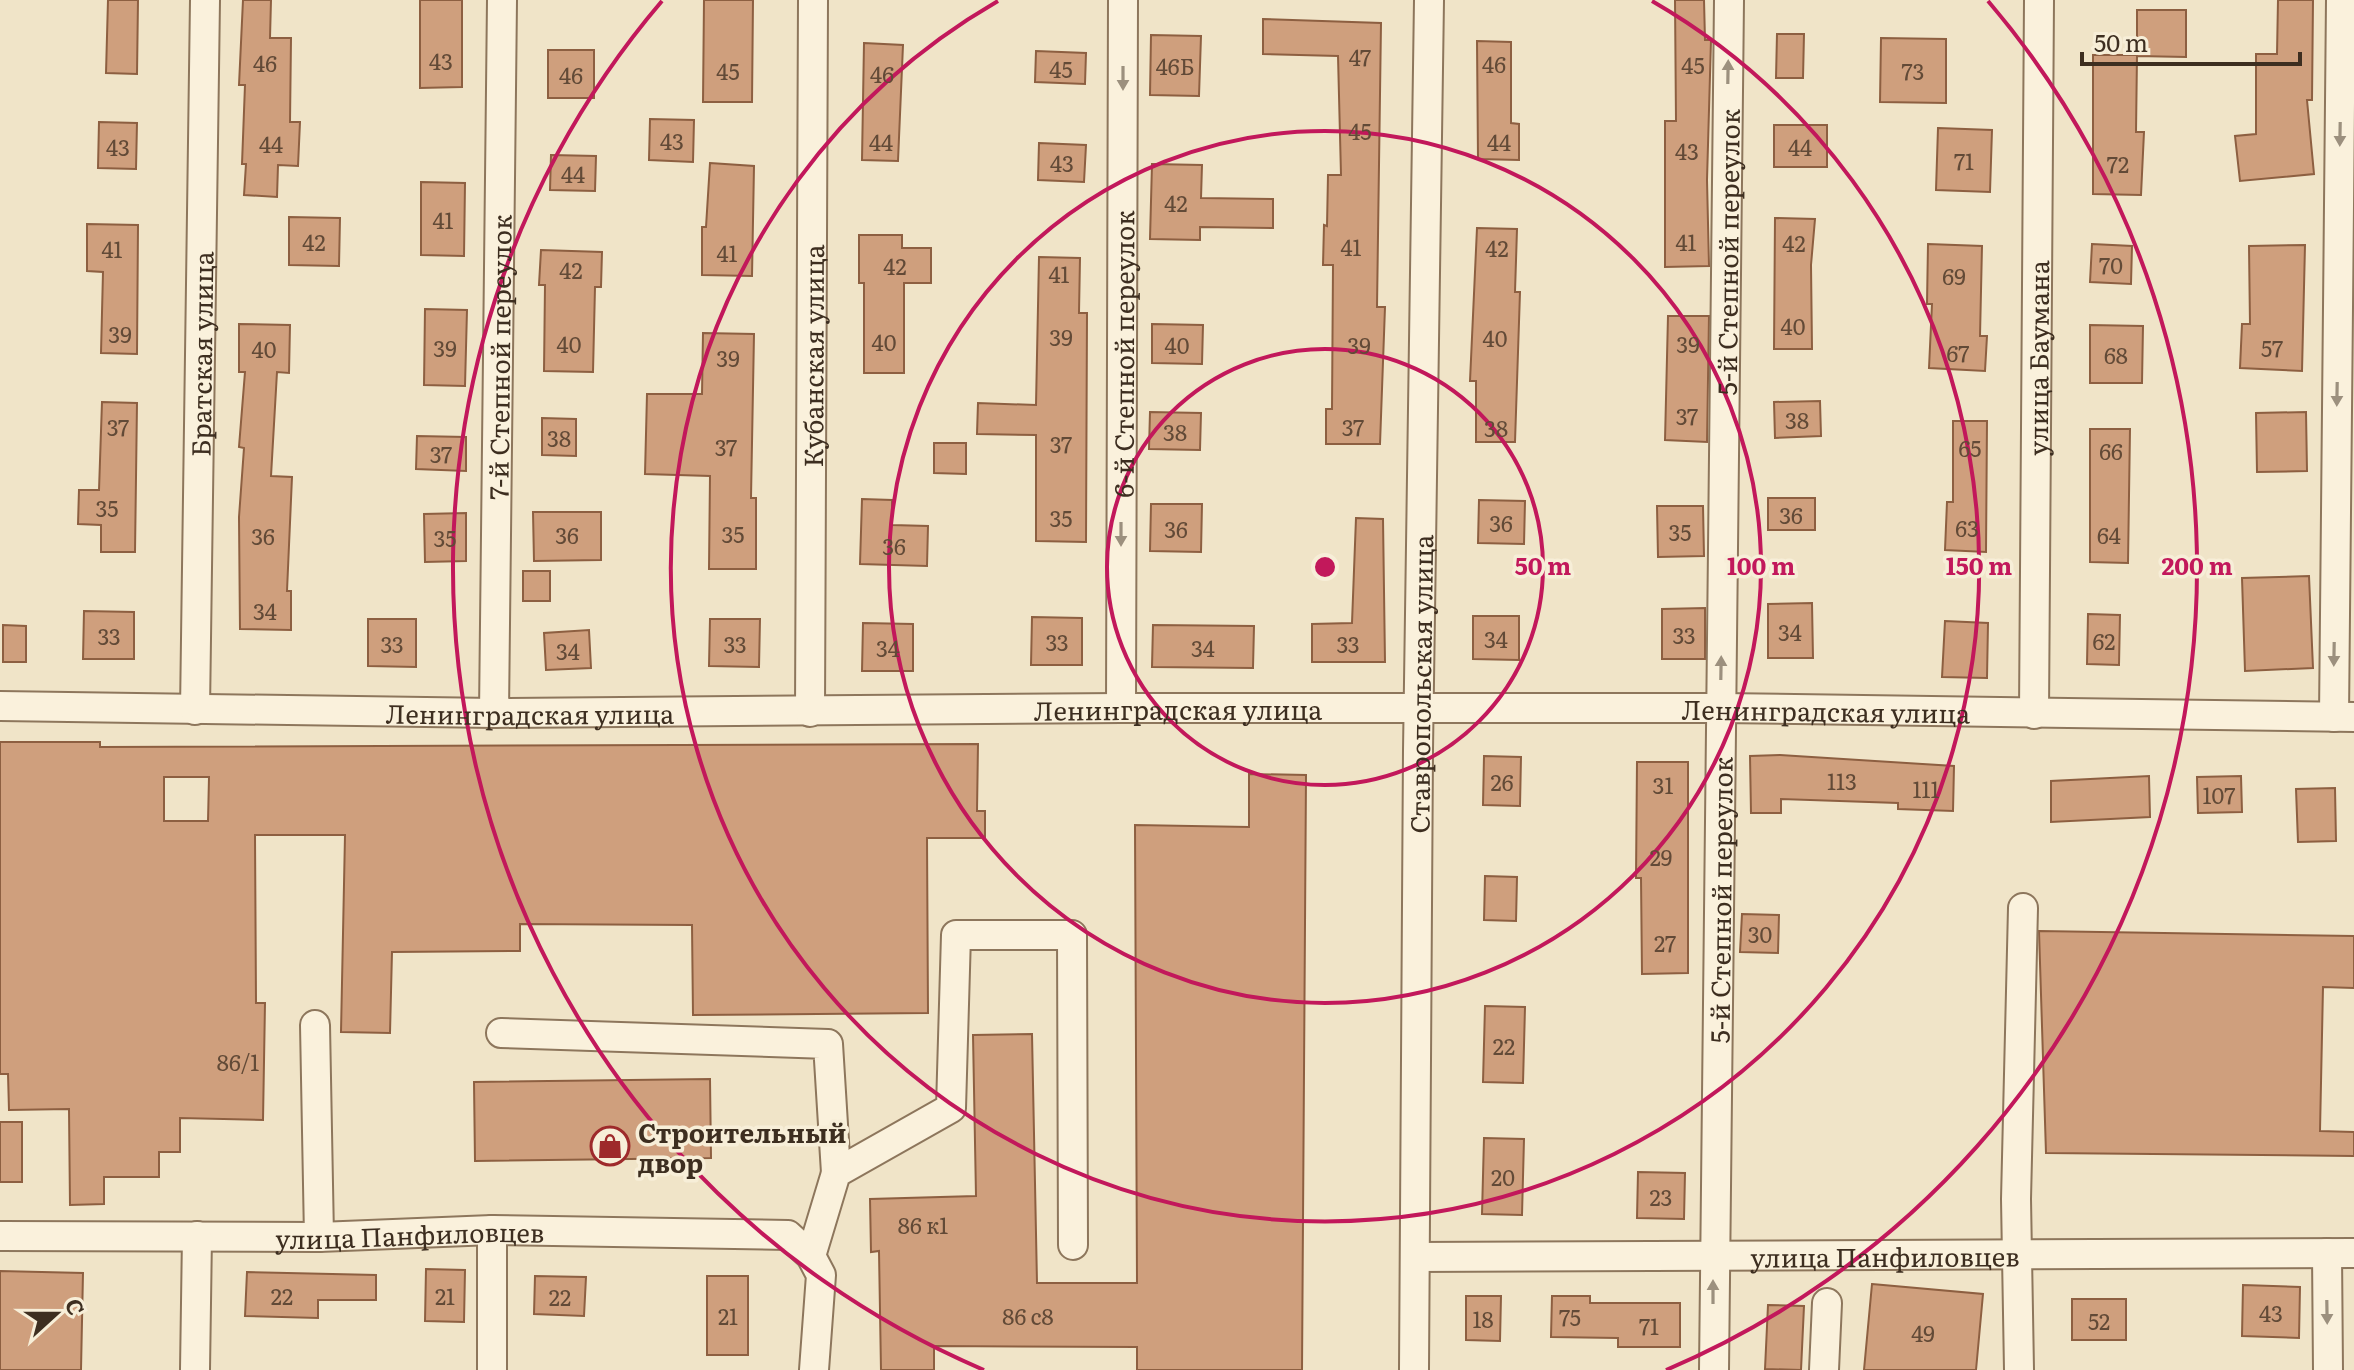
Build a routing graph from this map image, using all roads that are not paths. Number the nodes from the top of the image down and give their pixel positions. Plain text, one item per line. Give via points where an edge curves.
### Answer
1 (205, 0) edge
2 (502, 0) edge
3 (813, 0) edge
4 (1123, 0) edge
5 (1429, 0) edge
6 (1729, 0) edge
7 (2039, 0) edge
8 (2341, 0) edge
9 (0, 706) edge
10 (1121, 708) junction
11 (1721, 708) junction
12 (195, 710) junction
13 (1418, 710) junction
14 (810, 712) junction
15 (494, 713) junction
16 (2034, 714) junction
17 (2344, 717) edge
18 (2023, 908) dead end
19 (315, 1025) dead end
20 (501, 1033) dead end
21 (836, 1173) junction
22 (492, 1230) junction
23 (0, 1236) edge
24 (197, 1236) junction
25 (319, 1237) junction
26 (1073, 1245) dead end
27 (2340, 1253) edge
28 (1713, 1254) junction
29 (2017, 1254) junction
30 (811, 1256) junction
31 (1415, 1257) junction
32 (1827, 1303) dead end
33 (195, 1370) edge
34 (492, 1370) edge
35 (814, 1370) edge
36 (1414, 1370) edge
37 (1714, 1370) edge
38 (1824, 1370) edge
39 (2019, 1370) edge
40 (2328, 1370) edge

1 - 12 street, Братская улица
2 - 15 street, 7-й Степной переулок
3 - 14 street, Кубанская улица
4 -> 10 street, 6-й Степной переулок
5 - 13 street, Ставропольская улица
11 -> 6 street, 5-й Степной переулок
7 - 16 street, улица Баумана
8 -> 17 street
9 - 12 street, Ленинградская улица
10 - 13 street, Ленинградская улица
10 - 14 street, Ленинградская улица
11 - 13 street, Ленинградская улица
11 - 16 street, Ленинградская улица
11 - 28 street, 5-й Степной переулок
12 - 15 street, Ленинградская улица
13 - 31 street, Ставропольская улица
14 - 15 street, Ленинградская улица
16 - 17 street, Ленинградская улица
18 - 29 street
19 - 25 street
20 - 21 street via 828,1044
21 - 26 street via 951,1108 956,935 1072,935
21 - 30 street
22 - 25 street, улица Панфиловцев
22 - 30 street, улица Панфиловцев via 788,1235
22 - 34 street
23 - 24 street, улица Панфиловцев
24 - 25 street, улица Панфиловцев
24 - 33 street
27 - 29 street, улица Панфиловцев
27 -> 40 street
28 - 29 street, улица Панфиловцев
28 - 31 street, улица Панфиловцев
37 -> 28 street, 5-й Степной переулок
29 - 39 street
30 - 35 street via 821,1275
31 - 36 street, Ставропольская улица
32 - 38 street

